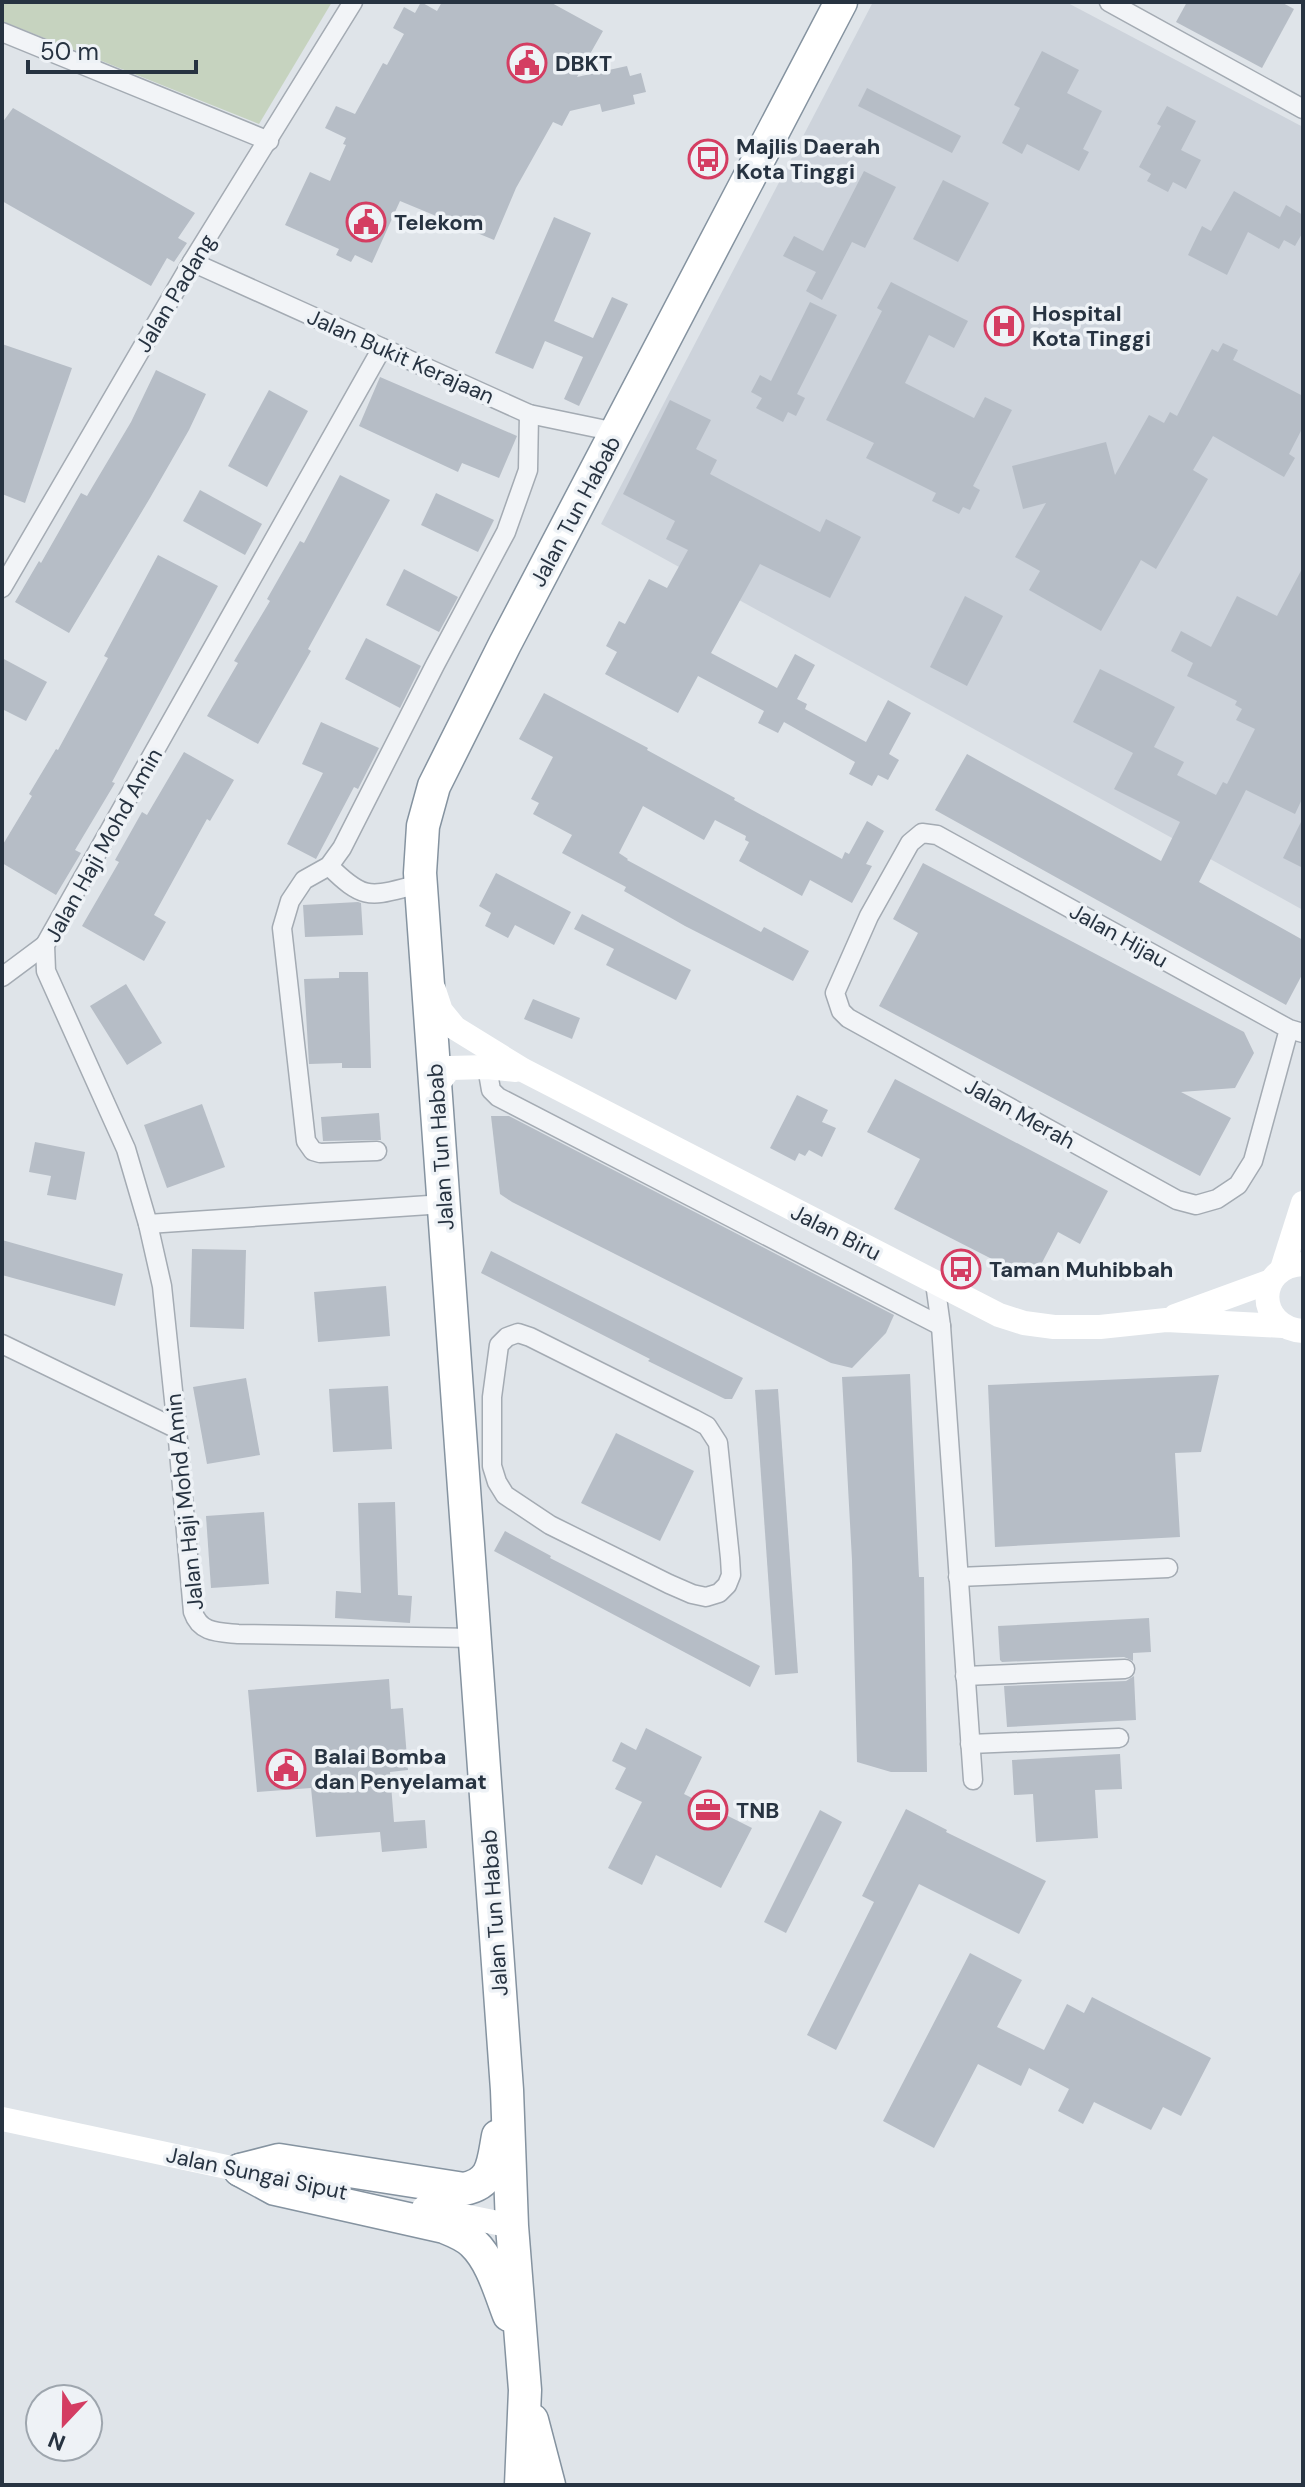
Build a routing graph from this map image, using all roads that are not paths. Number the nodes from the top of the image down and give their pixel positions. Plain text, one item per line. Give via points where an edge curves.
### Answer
1 (353, 2) edge
2 (840, 2) edge
3 (1109, 2) edge
4 (2, 32) edge
5 (1303, 109) edge
6 (269, 141) junction
7 (192, 262) junction
8 (382, 348) junction
9 (529, 414) junction
10 (616, 432) junction
11 (2, 588) edge
12 (937, 835) joint
13 (329, 866) junction
14 (421, 884) junction
15 (45, 945) junction
16 (427, 969) junction
17 (2, 977) edge
18 (1296, 1031) edge
19 (487, 1067) junction
20 (523, 1070) junction
21 (436, 1086) junction
22 (377, 1151) dead end
23 (1303, 1203) edge
24 (444, 1204) junction
25 (148, 1224) junction
26 (1285, 1272) edge
27 (935, 1283) junction
28 (1166, 1320) junction
29 (941, 1326) junction
30 (1293, 1328) edge
31 (2, 1344) edge
32 (457, 1388) junction
33 (492, 1397) junction
34 (177, 1429) junction
35 (1168, 1568) dead end
36 (958, 1577) junction
37 (475, 1638) junction
38 (1125, 1669) dead end
39 (965, 1676) junction
40 (1119, 1738) dead end
41 (970, 1744) junction
42 (973, 1780) dead end
43 (507, 2090) junction
44 (2, 2119) edge
45 (240, 2170) junction
46 (512, 2226) junction
47 (521, 2343) junction
48 (525, 2390) junction
49 (521, 2485) edge
50 (549, 2485) edge

1 - 6 street, Jalan Padang
2 - 10 highway, Jalan Tun Habab
3 - 5 street
4 - 6 street
6 - 7 street, Jalan Padang
7 - 8 street, Jalan Bukit Kerajaan
7 - 11 street, Jalan Padang
8 - 9 street, Jalan Bukit Kerajaan
8 - 15 street, Jalan Haji Mohd Amin
9 - 10 street, Jalan Bukit Kerajaan
9 - 13 street via 528,470 506,532
10 - 14 highway, Jalan Tun Habab via 434,786 423,826
12 - 18 street, Jalan Hijau
12 - 18 street, Jalan Merah via 915,837 869,916 835,993 841,1011 1177,1200 1196,1205 1238,1185 1253,1161
13 - 14 street via 349,886 371,895
13 - 22 street via 304,880 282,928 306,1141 320,1153
14 - 16 highway, Jalan Tun Habab
15 - 17 street
15 - 25 street, Jalan Haji Mohd Amin via 46,971 126,1149
16 - 20 street, Jalan Biru via 441,1011 455,1028
16 - 21 highway, Jalan Tun Habab
19 - 20 street, Jalan Biru
19 - 21 street, Jalan Biru via 450,1068
19 - 29 street via 491,1090 498,1097
20 - 27 street, Jalan Biru
21 - 24 highway, Jalan Tun Habab
23 - 26 street
24 - 25 street
24 - 32 highway, Jalan Tun Habab
25 - 34 street, Jalan Haji Mohd Amin via 162,1286
26 - 28 street, Jalan Biru
26 - 30 street via 1268,1291 1270,1311
27 - 28 street, Jalan Biru via 1024,1323 1100,1327
27 - 29 street
28 - 30 street, Jalan Biru
29 - 36 street
31 - 34 street
32 - 33 street
32 - 37 highway, Jalan Tun Habab
33 - 33 street via 492,1466 505,1495 550,1525 692,1594 706,1597 727,1585 731,1566 721,1454 707,1426 518,1333 499,1345
34 - 37 street, Jalan Haji Mohd Amin via 193,1612 204,1629
35 - 36 street
36 - 39 street
37 - 43 highway, Jalan Tun Habab
38 - 39 street
39 - 41 street
40 - 41 street
41 - 42 street
43 - 45 highway via 493,2167 475,2186 450,2188 279,2160
43 - 46 highway, Jalan Tun Habab
44 - 45 street, Jalan Sungai Siput
45 - 46 street, Jalan Sungai Siput
45 - 47 highway via 275,2189 460,2234 474,2243 493,2274
46 - 47 highway, Jalan Tun Habab
47 - 48 highway, Jalan Tun Habab
48 - 49 highway, Jalan Tun Habab
48 - 50 highway, Jalan Tun Habab

